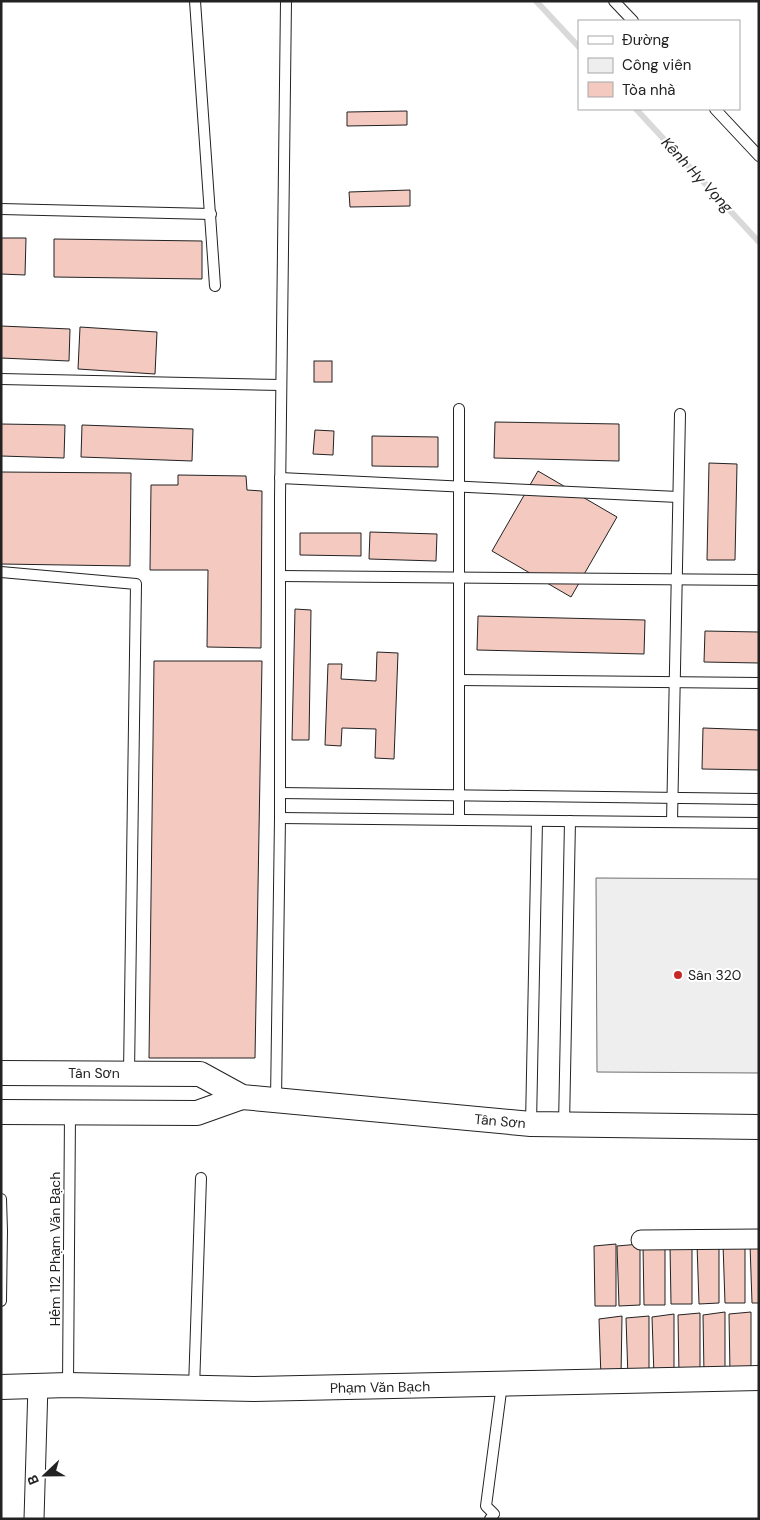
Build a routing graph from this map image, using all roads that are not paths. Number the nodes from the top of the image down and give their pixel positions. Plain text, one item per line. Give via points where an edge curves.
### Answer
1 (195, 1) edge
2 (286, 1) edge
3 (614, 1) edge
4 (632, 20) edge
5 (716, 110) edge
6 (759, 156) edge
7 (1, 209) edge
8 (211, 214) junction
9 (215, 286) dead end
10 (1, 379) edge
11 (281, 385) junction
12 (459, 409) dead end
13 (680, 414) dead end
14 (280, 478) junction
15 (459, 486) junction
16 (678, 497) junction
17 (1, 572) edge
18 (280, 576) junction
19 (459, 577) junction
20 (676, 579) junction
21 (759, 580) edge
22 (459, 680) junction
23 (675, 682) junction
24 (759, 683) edge
25 (280, 793) junction
26 (459, 795) junction
27 (672, 798) junction
28 (759, 798) edge
29 (280, 818) junction
30 (459, 820) junction
31 (537, 821) junction
32 (570, 821) junction
33 (672, 822) junction
34 (759, 823) edge
35 (1, 1073) edge
36 (129, 1073) junction
37 (242, 1097) junction
38 (276, 1100) junction
39 (1, 1112) edge
40 (70, 1113) junction
41 (531, 1124) junction
42 (564, 1126) junction
43 (759, 1127) edge
44 (201, 1178) dead end
45 (1, 1199) edge
46 (2, 1231) edge
47 (759, 1239) edge
48 (641, 1240) dead end
49 (1, 1302) edge
50 (759, 1378) edge
51 (502, 1384) junction
52 (38, 1385) junction
53 (68, 1385) junction
54 (1, 1386) edge
55 (194, 1388) junction
56 (494, 1517) edge
57 (34, 1519) edge

1 - 8 lane
2 - 11 lane
3 - 4 lane
5 - 6 lane
7 - 8 lane
8 - 9 lane
10 - 11 lane
11 - 14 lane
12 - 15 lane
13 - 16 lane
14 - 15 lane
14 - 18 lane
15 - 16 lane
15 - 19 lane
16 - 20 lane
17 - 36 lane via 136,584
18 - 19 lane
18 - 25 lane
19 - 20 lane
19 - 22 lane
20 - 21 lane
20 - 23 lane
22 - 23 lane
22 - 26 lane
23 - 24 lane
23 - 27 lane
25 - 26 lane
25 - 29 lane
26 - 27 lane
26 - 30 lane
27 - 28 lane
27 - 33 lane
29 - 30 lane
29 - 38 lane
30 - 31 lane
31 - 32 lane
31 - 41 lane
32 - 33 lane
32 - 42 lane
33 - 34 lane
35 - 36 street, Tân Sơn
36 - 37 street, Tân Sơn via 200,1074
37 - 38 street, Tân Sơn
37 - 40 street, Tân Sơn via 197,1113
38 - 41 street, Tân Sơn
39 - 40 street, Tân Sơn
40 - 53 lane, Hẻm 112 Phạm Văn Bạch
41 - 42 street, Tân Sơn
42 - 43 street, Tân Sơn
44 - 55 lane
45 - 46 lane
46 - 49 lane
47 - 48 street
50 - 51 street, Phạm Văn Bạch
51 - 55 street, Phạm Văn Bạch
51 - 56 lane via 486,1506
52 - 53 street, Phạm Văn Bạch
52 - 54 street, Phạm Văn Bạch
52 - 57 street
53 - 55 street, Phạm Văn Bạch

